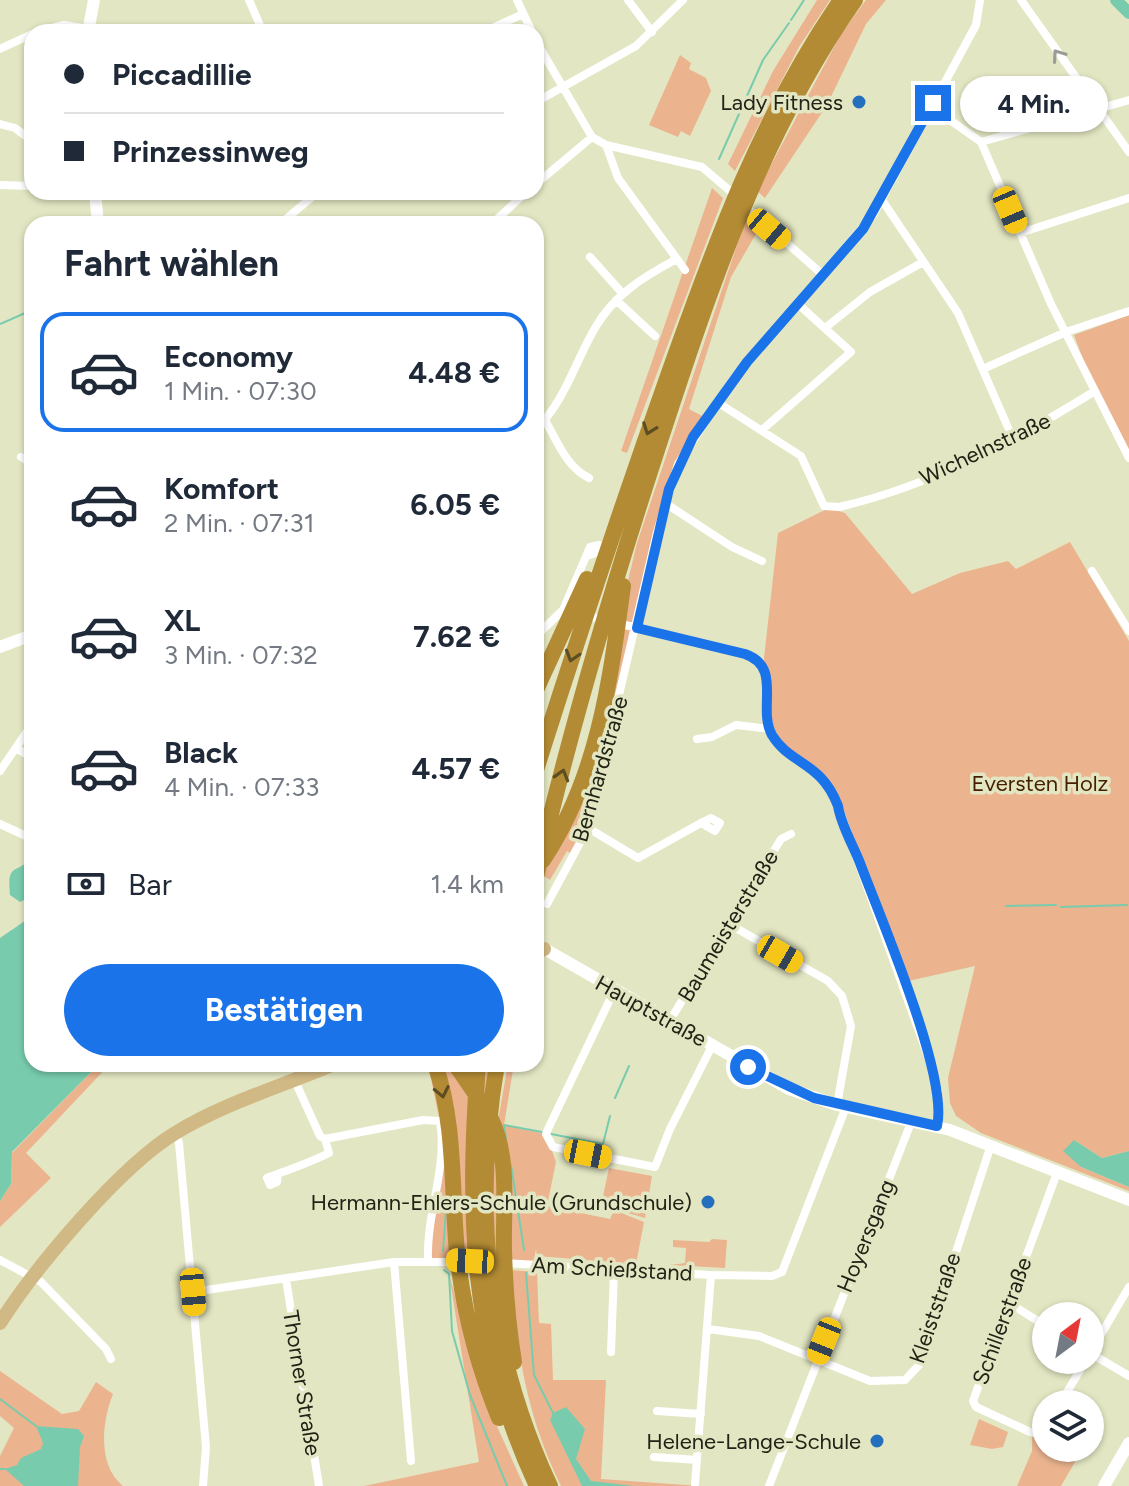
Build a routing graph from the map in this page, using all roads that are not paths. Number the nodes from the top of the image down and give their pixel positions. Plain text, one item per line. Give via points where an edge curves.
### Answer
1 (94, 0) edge
2 (249, 0) edge
3 (517, 0) edge
4 (628, 0) edge
5 (683, 0) edge
6 (841, 0) edge
7 (855, 0) edge
8 (980, 0) edge
9 (1021, 0) edge
10 (523, 14) junction
11 (89, 24) edge
12 (260, 24) edge
13 (501, 24) edge
14 (528, 24) edge
15 (652, 32) junction
16 (24, 38) edge
17 (0, 49) edge
18 (544, 56) edge
19 (562, 89) junction
20 (544, 98) edge
21 (1129, 100) edge
22 (933, 108) junction
23 (1096, 110) junction
24 (0, 124) edge
25 (24, 135) edge
26 (592, 137) junction
27 (981, 142) junction
28 (606, 145) junction
29 (1129, 152) edge
30 (751, 173) junction
31 (544, 177) edge
32 (0, 185) edge
33 (24, 186) edge
34 (1129, 198) edge
35 (308, 200) edge
36 (518, 200) edge
37 (882, 200) junction
38 (290, 216) edge
39 (500, 216) edge
40 (1020, 233) junction
41 (590, 257) dead end
42 (675, 260) junction
43 (923, 262) junction
44 (685, 270) dead end
45 (823, 275) junction
46 (620, 297) junction
47 (798, 304) junction
48 (1129, 311) edge
49 (825, 328) junction
50 (1066, 332) junction
51 (655, 336) dead end
52 (985, 368) junction
53 (1095, 391) junction
54 (717, 402) junction
55 (545, 420) joint
56 (762, 430) junction
57 (1013, 439) junction
58 (21, 457) dead end
59 (1129, 458) edge
60 (24, 459) edge
61 (644, 465) junction
62 (589, 478) dead end
63 (623, 502) junction
64 (665, 503) junction
65 (629, 539) junction
66 (590, 555) dead end
67 (762, 561) dead end
68 (1092, 571) dead end
69 (563, 610) junction
70 (544, 628) edge
71 (637, 628) junction
72 (1129, 631) edge
73 (24, 638) edge
74 (0, 647) edge
75 (544, 673) edge
76 (770, 729) junction
77 (24, 736) edge
78 (697, 739) dead end
79 (544, 745) edge
80 (16, 748) junction
81 (24, 753) edge
82 (0, 771) edge
83 (701, 823) dead end
84 (0, 824) edge
85 (588, 828) junction
86 (791, 834) dead end
87 (24, 837) dead end
88 (544, 848) edge
89 (544, 859) edge
90 (547, 904) dead end
91 (729, 924) junction
92 (544, 952) edge
93 (614, 991) junction
94 (669, 1022) junction
95 (712, 1046) junction
96 (316, 1072) edge
97 (437, 1072) edge
98 (462, 1072) edge
99 (478, 1072) edge
100 (496, 1072) edge
101 (295, 1081) junction
102 (842, 1106) junction
103 (912, 1120) junction
104 (937, 1126) junction
105 (170, 1136) junction
106 (325, 1139) junction
107 (991, 1145) junction
108 (1058, 1170) junction
109 (278, 1174) dead end
110 (1129, 1200) edge
111 (0, 1260) edge
112 (428, 1260) junction
113 (394, 1262) junction
114 (614, 1270) junction
115 (474, 1273) junction
116 (711, 1275) junction
117 (32, 1277) junction
118 (286, 1279) junction
119 (1129, 1287) edge
120 (193, 1292) junction
121 (1009, 1303) junction
122 (1032, 1317) edge
123 (0, 1323) edge
124 (708, 1329) junction
125 (1104, 1329) edge
126 (611, 1352) dead end
127 (111, 1359) dead end
128 (1104, 1361) edge
129 (816, 1362) junction
130 (1129, 1376) edge
131 (657, 1411) dead end
132 (701, 1414) junction
133 (522, 1419) junction
134 (1032, 1426) edge
135 (1128, 1447) edge
136 (654, 1457) dead end
137 (697, 1460) junction
138 (411, 1461) dead end
139 (534, 1480) edge
140 (695, 1484) edge
141 (203, 1486) edge
142 (319, 1486) edge
143 (550, 1486) edge
144 (769, 1486) edge
145 (1104, 1486) edge

1 - 11 street
2 - 12 street
3 - 10 street
4 - 15 street
5 - 15 street
6 - 30 highway via 803,58
7 - 30 highway
8 - 22 street, Bernhardstraße via 976,25
23 -> 9 street
10 - 13 street
10 - 14 street
15 - 19 street
16 - 17 street
18 - 19 street
19 - 20 street
19 - 26 street
21 - 23 street
22 - 27 street
22 - 37 street, Bernhardstraße
23 - 27 street
23 - 29 street
24 - 25 street
26 - 28 street
26 - 31 street
27 - 40 street
28 - 42 street via 618,178
28 - 45 street via 702,167
30 - 61 highway
32 - 33 street
34 - 40 street
35 - 38 street
36 - 39 street
37 - 43 street
37 - 45 street, Bernhardstraße
40 - 50 street
41 - 46 street
42 - 44 street
42 - 46 street
43 - 49 street via 870,292
43 - 52 street via 958,313
45 - 47 street, Bernhardstraße
46 - 51 street
46 - 55 street via 594,329 565,395
47 - 49 street
47 - 54 street, Bernhardstraße
48 - 50 street
49 - 56 street via 851,352
50 - 52 street
50 - 53 street
52 - 57 street
53 - 57 street, Wichelnstraße
53 - 59 street
54 - 56 street
54 - 64 street, Bernhardstraße via 678,464
55 - 62 street via 566,458
56 - 57 street, Wichelnstraße via 801,456 824,506 847,506 948,471
58 - 60 street
61 - 63 highway
61 - 65 highway
63 - 75 highway
63 -> 79 highway
64 - 67 street
64 - 71 street, Bernhardstraße
88 -> 65 highway
65 - 89 highway via 602,715 581,793
66 - 69 street
68 - 72 street
69 - 70 street
69 - 71 street
71 - 76 street via 757,659 766,674
71 - 85 street, Bernhardstraße
73 - 74 street
76 - 78 street via 736,725
76 - 104 street via 780,744 826,779 833,793 930,1062 938,1092
77 - 80 street
80 - 81 street
80 - 82 street
83 - 85 street via 638,858
84 - 87 street
85 - 90 street, Bernhardstraße
86 - 91 street, Baumeisterstraße via 781,839
91 - 94 street, Baumeisterstraße
91 - 102 street via 828,981 842,996 851,1026
92 - 93 street, Hauptstraße
93 - 94 street, Hauptstraße
93 - 95 street via 546,1134 555,1148 655,1167
94 - 95 street, Hauptstraße
95 - 102 street, Hauptstraße via 789,1089
96 - 101 main road
97 -> 115 highway via 449,1120 457,1250
98 - 133 highway via 499,1139 505,1273
99 - 115 highway
100 - 115 highway
101 - 105 main road
101 - 106 street
102 - 103 street, Hauptstraße
102 - 116 street, Am Schießstand via 782,1272
103 - 104 street, Hauptstraße
103 - 129 street, Hoyersgang
104 - 107 street, Hauptstraße
105 - 117 main road via 130,1170
105 - 120 street via 181,1161
106 - 109 street via 329,1153
106 - 112 street via 440,1121
107 - 108 street, Hauptstraße
107 - 129 street, Kleiststraße via 919,1365 905,1380 889,1383
108 - 110 street, Hauptstraße
108 - 121 street, Schillerstraße
111 - 117 street
112 - 113 street, Am Schießstand
112 - 114 street, Am Schießstand
113 - 118 street, Am Schießstand
113 - 138 street
114 - 116 street, Am Schießstand
114 - 126 street
115 - 133 highway
115 - 139 highway via 496,1375
116 - 124 street
117 - 123 main road
117 - 127 street
118 - 120 street, Am Schießstand
118 - 142 street, Thorner Straße
119 - 125 street
120 - 141 street via 206,1447
121 - 122 street
121 - 134 street, Schillerstraße via 973,1403
124 - 129 street, Kleiststraße via 759,1336
124 - 132 street
128 - 130 street
129 - 144 street, Hoyersgang
131 - 132 street
132 - 137 street
133 - 143 highway
135 - 145 street
136 - 137 street
137 - 140 street

